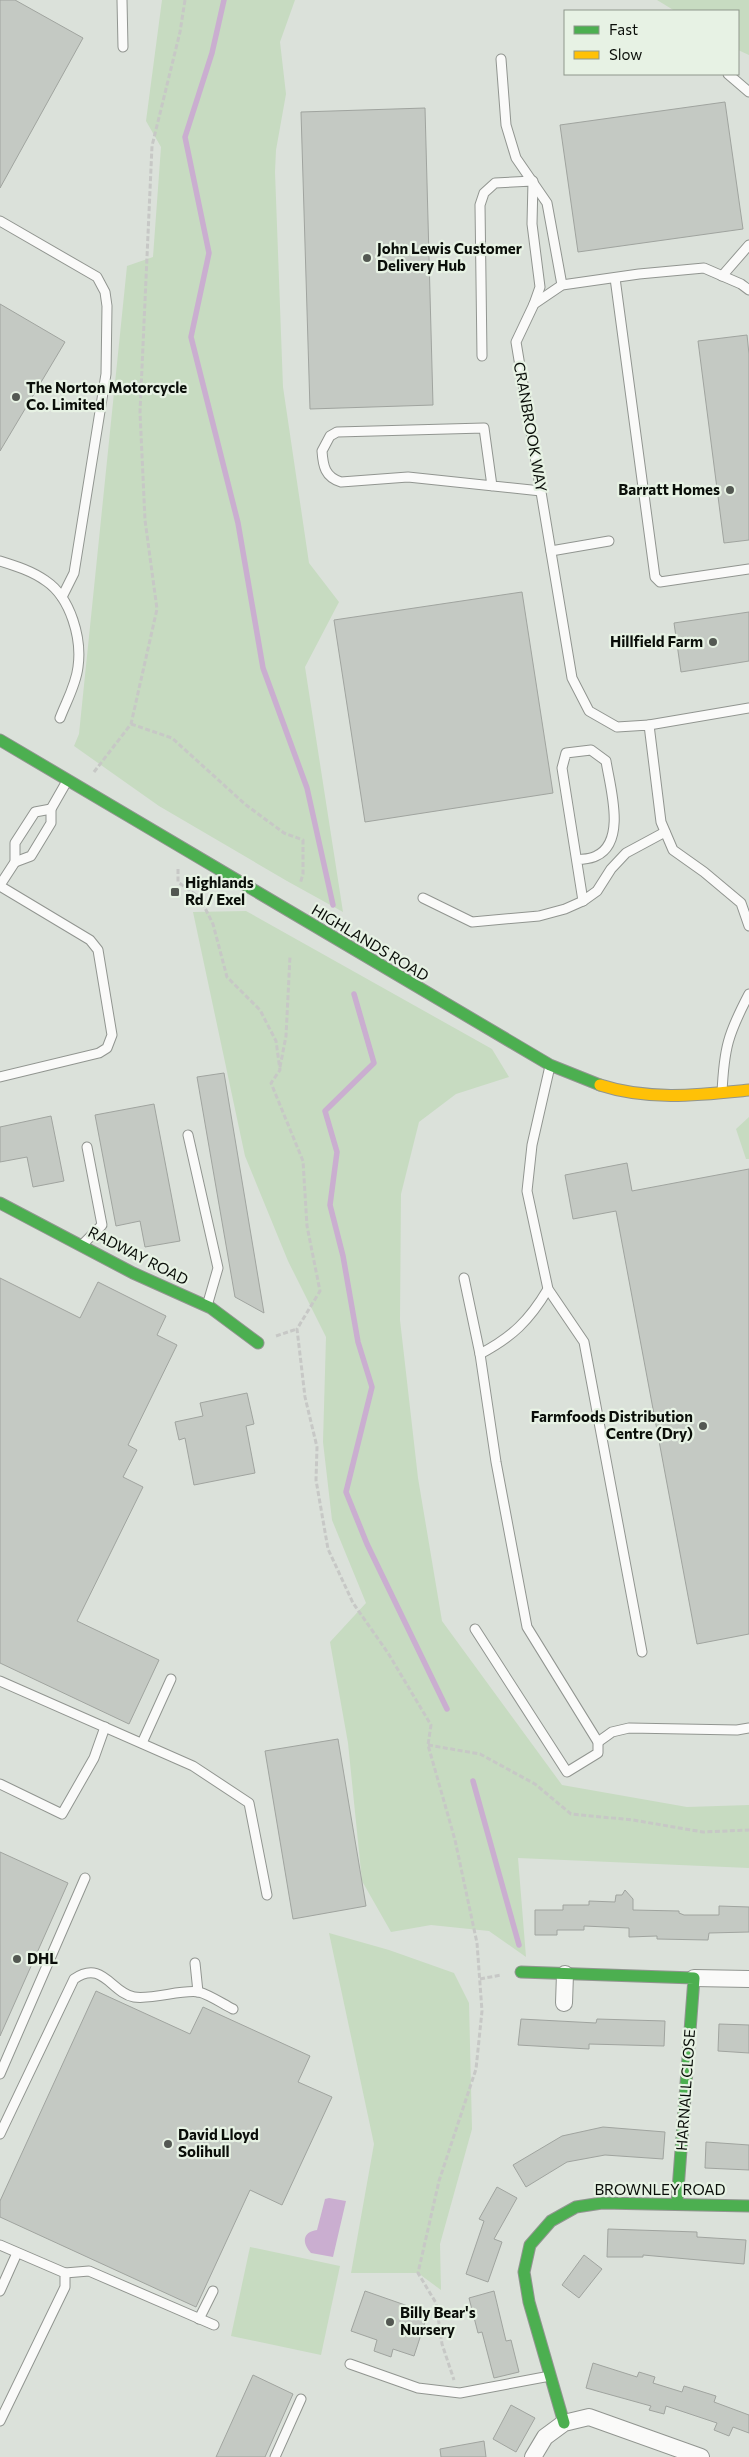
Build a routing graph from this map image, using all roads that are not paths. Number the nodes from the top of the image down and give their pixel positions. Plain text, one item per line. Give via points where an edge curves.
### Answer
1 (122, 0) edge
2 (123, 47) dead end
3 (501, 59) dead end
4 (729, 75) edge
5 (749, 92) edge
6 (533, 181) junction
7 (0, 221) edge
8 (749, 245) edge
9 (722, 276) junction
10 (615, 278) junction
11 (562, 285) junction
12 (749, 290) edge
13 (534, 304) junction
14 (482, 356) dead end
15 (492, 486) junction
16 (541, 491) junction
17 (609, 541) dead end
18 (551, 551) junction
19 (0, 562) edge
20 (749, 569) edge
21 (62, 597) junction
22 (749, 708) edge
23 (60, 718) dead end
24 (649, 725) junction
25 (0, 740) edge
26 (68, 780) junction
27 (51, 809) junction
28 (665, 832) junction
29 (577, 860) junction
30 (15, 862) junction
31 (0, 885) edge
32 (423, 898) dead end
33 (583, 901) junction
34 (749, 926) edge
35 (749, 994) edge
36 (550, 1065) junction
37 (0, 1078) edge
38 (749, 1090) edge
39 (722, 1093) junction
40 (188, 1135) dead end
41 (87, 1148) dead end
42 (0, 1203) edge
43 (82, 1245) junction
44 (464, 1278) dead end
45 (548, 1289) junction
46 (207, 1306) junction
47 (258, 1343) dead end
48 (480, 1354) junction
49 (475, 1629) dead end
50 (642, 1652) dead end
51 (171, 1679) dead end
52 (0, 1681) edge
53 (105, 1727) junction
54 (749, 1728) edge
55 (598, 1742) junction
56 (142, 1743) junction
57 (0, 1784) edge
58 (85, 1878) dead end
59 (267, 1895) dead end
60 (195, 1963) dead end
61 (521, 1972) dead end
62 (565, 1974) junction
63 (694, 1978) junction
64 (749, 1979) edge
65 (198, 1992) junction
66 (564, 2003) dead end
67 (233, 2009) dead end
68 (0, 2074) edge
69 (0, 2134) edge
70 (677, 2203) junction
71 (749, 2206) edge
72 (0, 2245) edge
73 (17, 2253) junction
74 (65, 2273) junction
75 (0, 2291) edge
76 (213, 2291) dead end
77 (199, 2319) junction
78 (214, 2325) dead end
79 (350, 2364) dead end
80 (550, 2376) junction
81 (301, 2399) dead end
82 (0, 2421) edge
83 (564, 2423) junction
84 (275, 2457) edge
85 (533, 2457) edge
86 (701, 2457) edge

1 - 2 lane
3 - 6 lane via 506,126 516,158
4 - 5 lane
6 - 11 lane via 547,203
6 - 13 lane, CRANBROOK WAY via 532,224 540,287
6 - 14 lane via 495,183 484,193 480,205
7 - 21 lane via 97,277 105,292 106,374 74,573
8 - 9 lane
9 - 10 lane via 704,268
9 - 12 lane
10 - 11 lane
10 - 20 lane via 655,577 660,582
11 - 13 lane
13 - 16 lane, CRANBROOK WAY via 516,342
15 - 15 lane via 408,477 341,482 326,472 322,451 330,436 337,432 484,428
15 - 16 lane
16 - 18 lane, CRANBROOK WAY
17 - 18 lane
18 - 24 lane, CRANBROOK WAY via 572,678 589,710 617,727
19 - 21 lane via 24,569 47,581
21 - 23 lane via 77,638 78,667
22 - 24 lane, CRANBROOK WAY
24 - 28 lane
25 - 26 street, HIGHLANDS ROAD
26 - 27 lane
26 - 36 street, HIGHLANDS ROAD
27 - 30 lane via 51,823 31,856
27 - 30 lane via 36,812 15,843
28 - 33 lane via 626,853 597,891
28 - 34 lane via 673,850 741,903
29 - 29 lane via 562,768 566,753 591,750 606,761 616,829 609,845 597,856
29 - 33 lane
30 - 31 lane
31 - 37 lane via 90,940 98,950 112,1035 107,1048 99,1053
32 - 33 lane via 472,922 539,916
35 - 39 lane via 731,1028 724,1054
36 - 39 street, HIGHLANDS ROAD via 594,1084 629,1093 671,1097
36 - 45 lane via 532,1145 527,1191
38 - 39 street, HIGHLANDS ROAD
40 - 46 lane via 218,1268
41 - 43 lane via 102,1225
42 - 43 street, RADWAY ROAD
43 - 46 street, RADWAY ROAD via 133,1273
44 - 48 lane
45 - 48 lane via 534,1313 502,1342
45 - 50 lane via 584,1342
46 - 47 street, RADWAY ROAD
48 - 55 lane via 496,1462 527,1627
49 - 55 lane via 567,1772 598,1753
51 - 56 lane
52 - 53 lane
53 - 56 lane
53 - 57 lane via 94,1758 62,1814
54 - 55 lane via 629,1728 612,1732
56 - 59 lane via 193,1766 249,1803
58 - 68 lane
60 - 65 lane
61 - 62 street
62 - 63 street
62 - 66 street
63 - 64 street
63 - 70 street, HARNALL CLOSE
65 - 67 lane
65 - 69 lane via 135,1997 124,1994 104,1977 82,1973 74,1979
70 - 71 street, BROWNLEY ROAD
70 - 80 street, BROWNLEY ROAD via 602,2203 576,2207 551,2221 530,2245 524,2272
72 - 73 lane
73 - 74 lane
73 - 75 lane
74 - 77 lane via 89,2271
74 - 82 lane via 65,2287
76 - 77 lane
77 - 78 lane
79 - 80 lane via 418,2388 460,2392
80 - 83 street, BROWNLEY ROAD
81 - 84 lane
83 - 85 street via 545,2437
83 - 86 street via 589,2418

